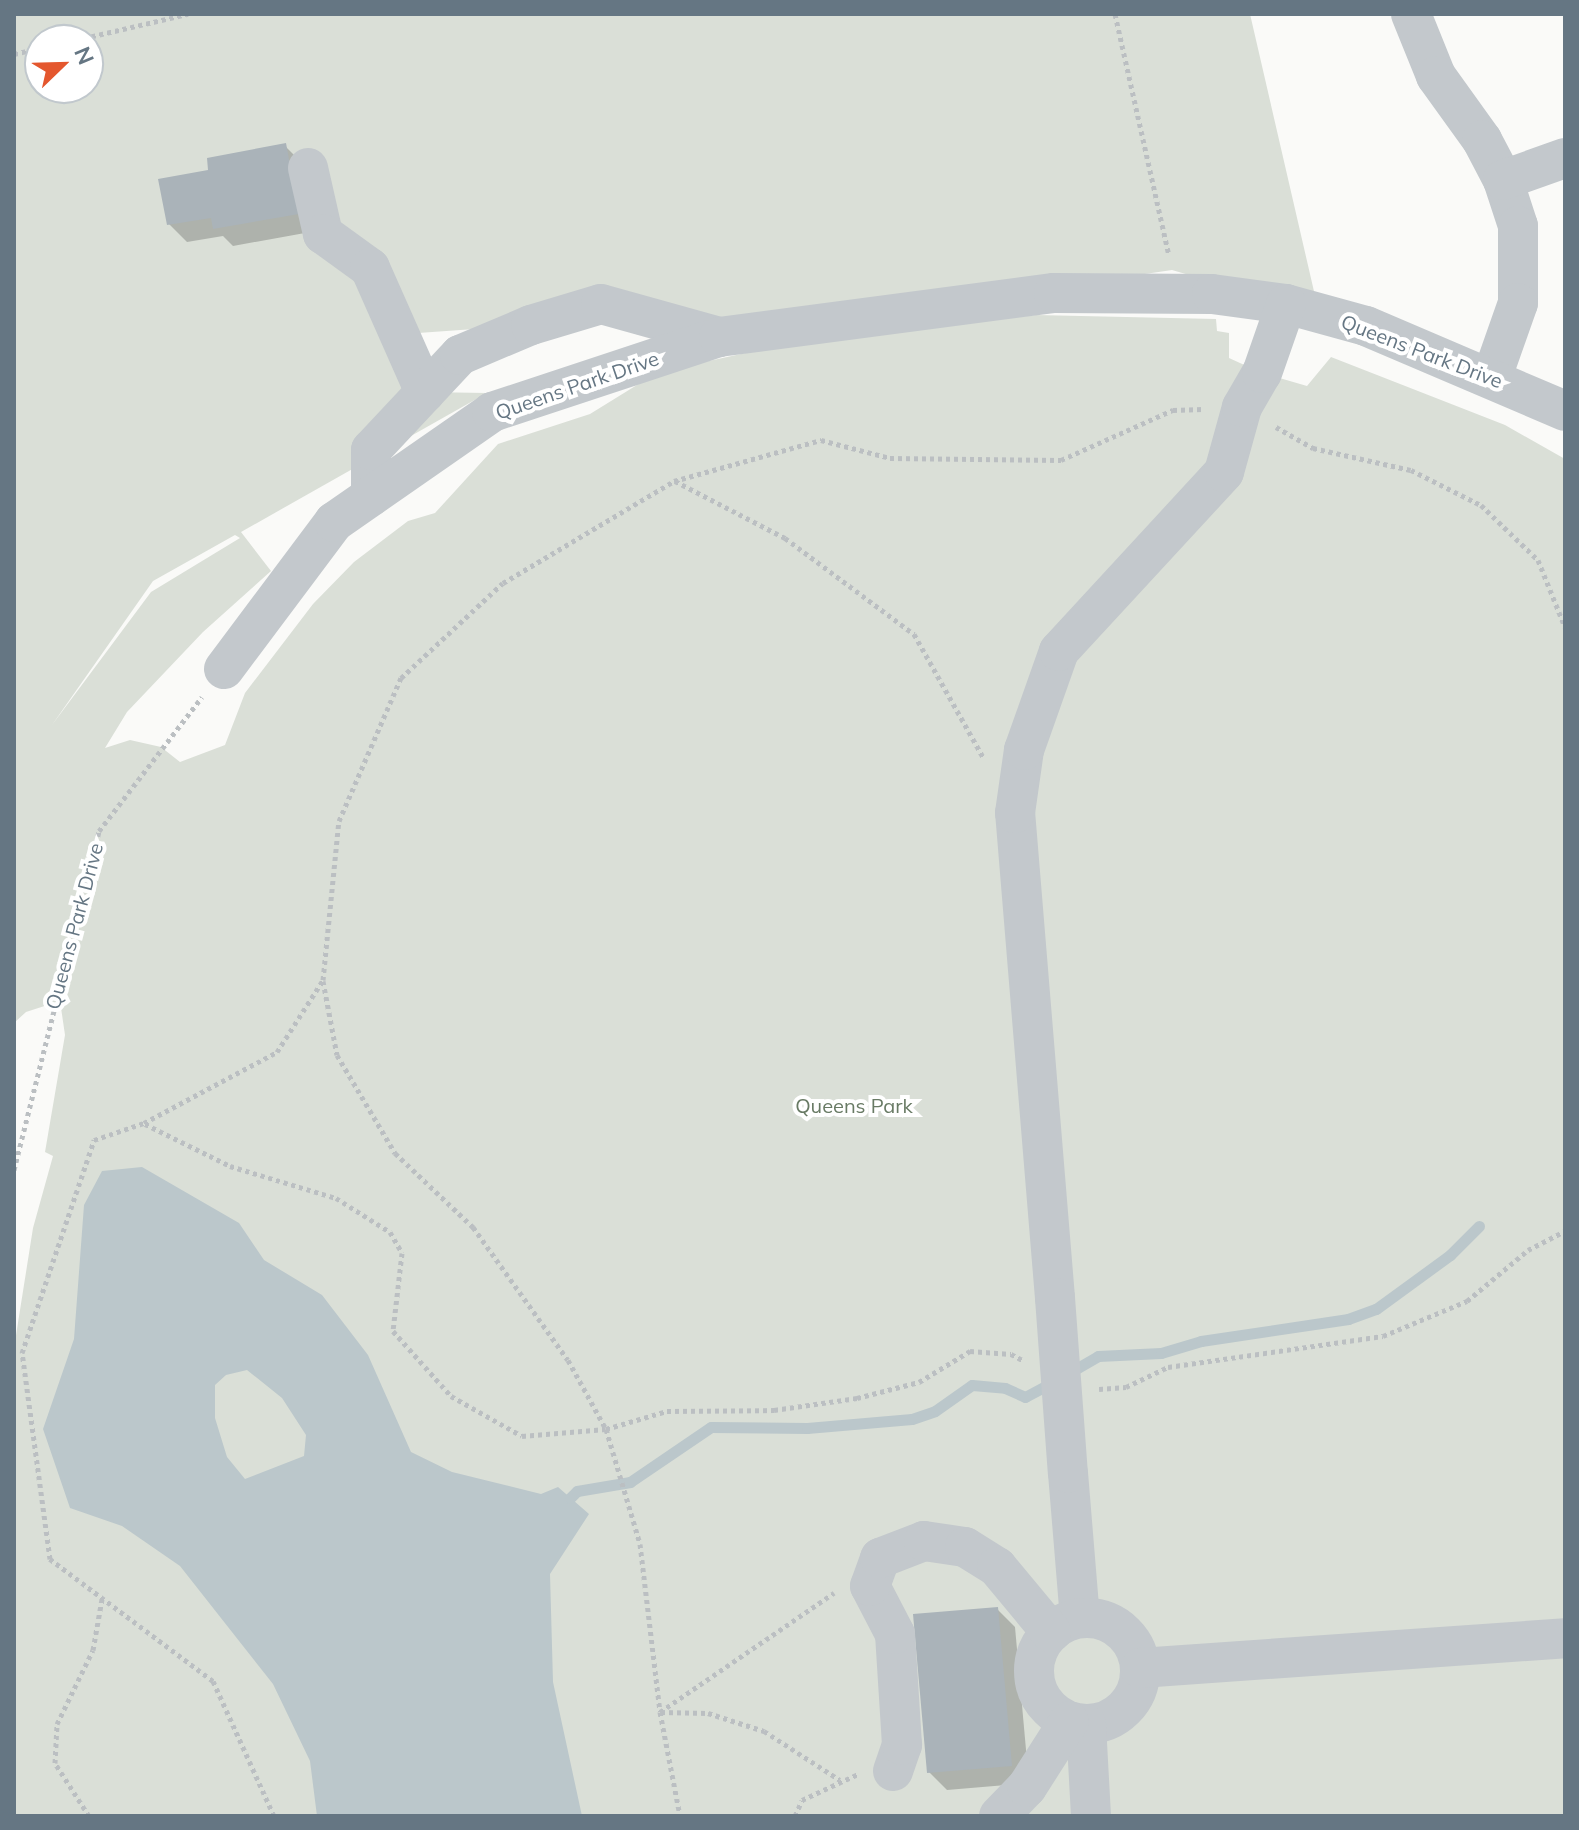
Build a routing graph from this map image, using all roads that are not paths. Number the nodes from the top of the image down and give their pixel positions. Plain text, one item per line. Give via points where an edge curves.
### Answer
1 (1411, 14) edge
2 (1565, 158) edge
3 (308, 168) dead end
4 (1503, 180) junction
5 (1286, 304) junction
6 (719, 337) junction
7 (460, 355) junction
8 (1492, 377) junction
9 (425, 392) junction
10 (1565, 411) edge
11 (492, 412) junction
12 (371, 496) junction
13 (224, 669) road end
14 (1066, 1625) junction
15 (1565, 1638) edge
16 (1140, 1668) junction
17 (1078, 1722) junction
18 (881, 1777) road end
19 (999, 1816) edge
20 (1091, 1816) edge

1 - 4 street via 1436,76 1482,140
2 - 4 street
3 - 9 street via 323,234 370,268
4 - 8 street via 1518,226 1521,268 1518,303
5 - 6 street, Queens Park Drive via 1181,291 1054,293
5 - 8 street, Queens Park Drive via 1366,326
5 - 14 street, bridge via 1262,373 1242,407 1224,472 1059,651 1024,750 1015,813 1068,1473
6 - 7 street via 601,304 531,325
6 - 11 street, Queens Park Drive
7 - 9 street
7 - 11 street
8 - 10 street, Queens Park Drive
9 - 12 street via 371,450
11 - 12 street, Queens Park Drive
12 - 13 street, Queens Park Drive via 334,522
14 - 16 street via 1119,1629 1132,1642
14 - 17 street via 1039,1649 1035,1676 1050,1708
14 - 18 street via 965,1547 924,1541 880,1558 870,1586 895,1634 902,1745
15 - 16 street
16 - 17 street via 1130,1702 1117,1715
17 - 19 street
17 - 20 street

